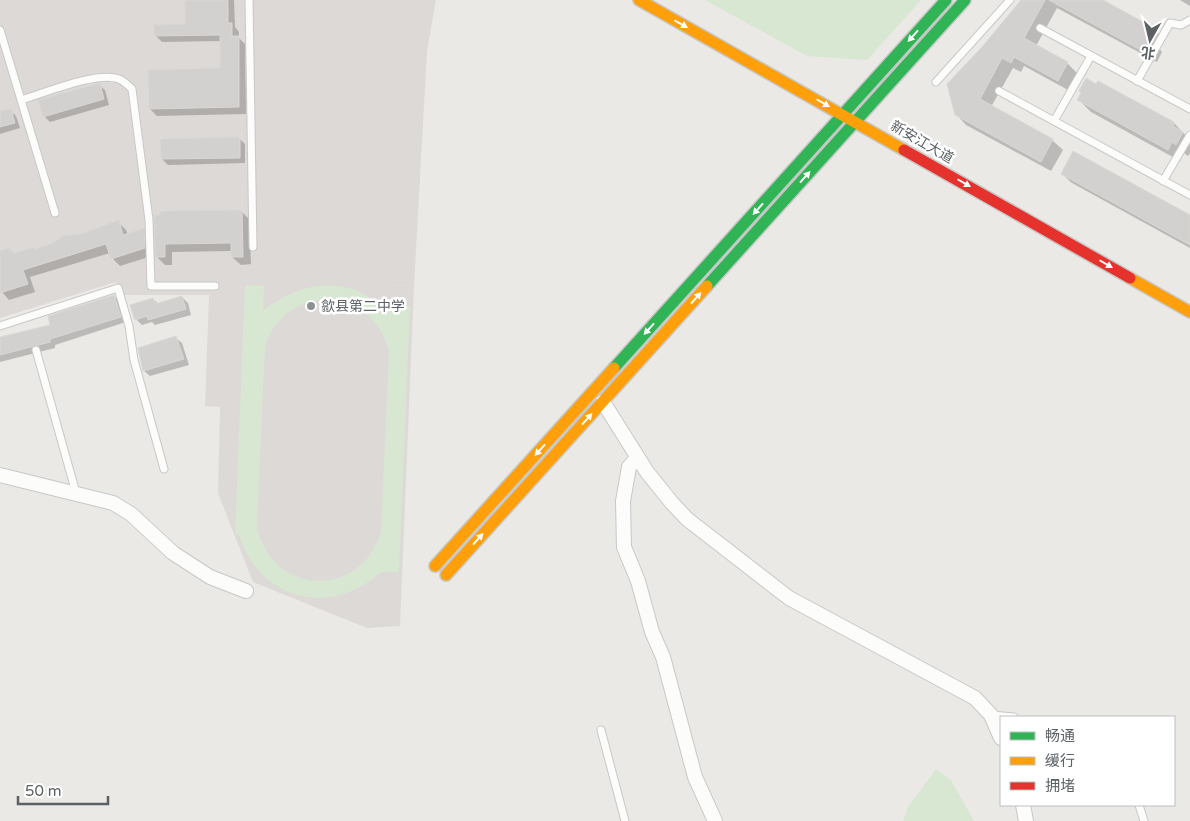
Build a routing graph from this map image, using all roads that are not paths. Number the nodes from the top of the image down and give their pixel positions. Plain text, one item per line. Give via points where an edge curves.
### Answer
1 (248, 0) edge
2 (639, 0) edge
3 (946, 0) edge
4 (966, 0) edge
5 (1010, 0) edge
6 (1190, 20) edge
7 (1040, 28) dead end
8 (0, 30) edge
9 (1091, 56) junction
10 (1137, 81) junction
11 (936, 82) dead end
12 (999, 90) dead end
13 (21, 100) junction
14 (848, 102) junction
15 (1190, 109) edge
16 (843, 114) junction
17 (869, 114) junction
18 (1054, 121) junction
19 (856, 122) junction
20 (1190, 135) edge
21 (1163, 181) junction
22 (1190, 195) edge
23 (56, 213) dead end
24 (254, 247) dead end
25 (215, 286) dead end
26 (1190, 312) edge
27 (0, 326) edge
28 (36, 350) dead end
29 (602, 402) junction
30 (637, 458) junction
31 (164, 469) dead end
32 (0, 475) edge
33 (76, 494) junction
34 (435, 566) dead end
35 (446, 575) dead end
36 (246, 591) dead end
37 (991, 715) junction
38 (1002, 716) edge
39 (601, 730) dead end
40 (1000, 736) edge
41 (1023, 806) edge
42 (1139, 806) edge
43 (625, 821) edge
44 (715, 821) edge
45 (1026, 821) edge
46 (1144, 821) edge

1 - 24 lane
2 -> 16 street, 新安江大道
3 -> 14 street
4 - 17 street
5 - 11 lane
6 - 10 lane via 1181,25 1170,23
7 - 9 lane
8 - 13 lane
9 - 10 lane
9 - 18 lane
10 - 15 lane
12 - 18 lane
13 - 23 lane
13 - 25 lane via 97,78 119,79 128,85 132,89 149,220 151,286
14 - 16 street
14 - 17 street
16 - 19 street, 新安江大道
16 -> 34 street
17 - 19 street
18 - 21 lane
19 -> 26 street, 新安江大道
29 -> 19 street
20 - 21 lane
21 - 22 lane
27 - 31 lane via 118,288
28 - 33 lane
29 - 30 street
35 -> 29 street
30 - 37 street via 687,519 780,592 975,698
30 - 44 street via 629,467 623,501 624,547 663,657 695,777
32 - 33 street
33 - 36 street via 113,503 126,510 173,553 210,577
37 - 38 lane
37 - 40 street
39 - 43 lane
41 - 45 street
42 - 46 lane

